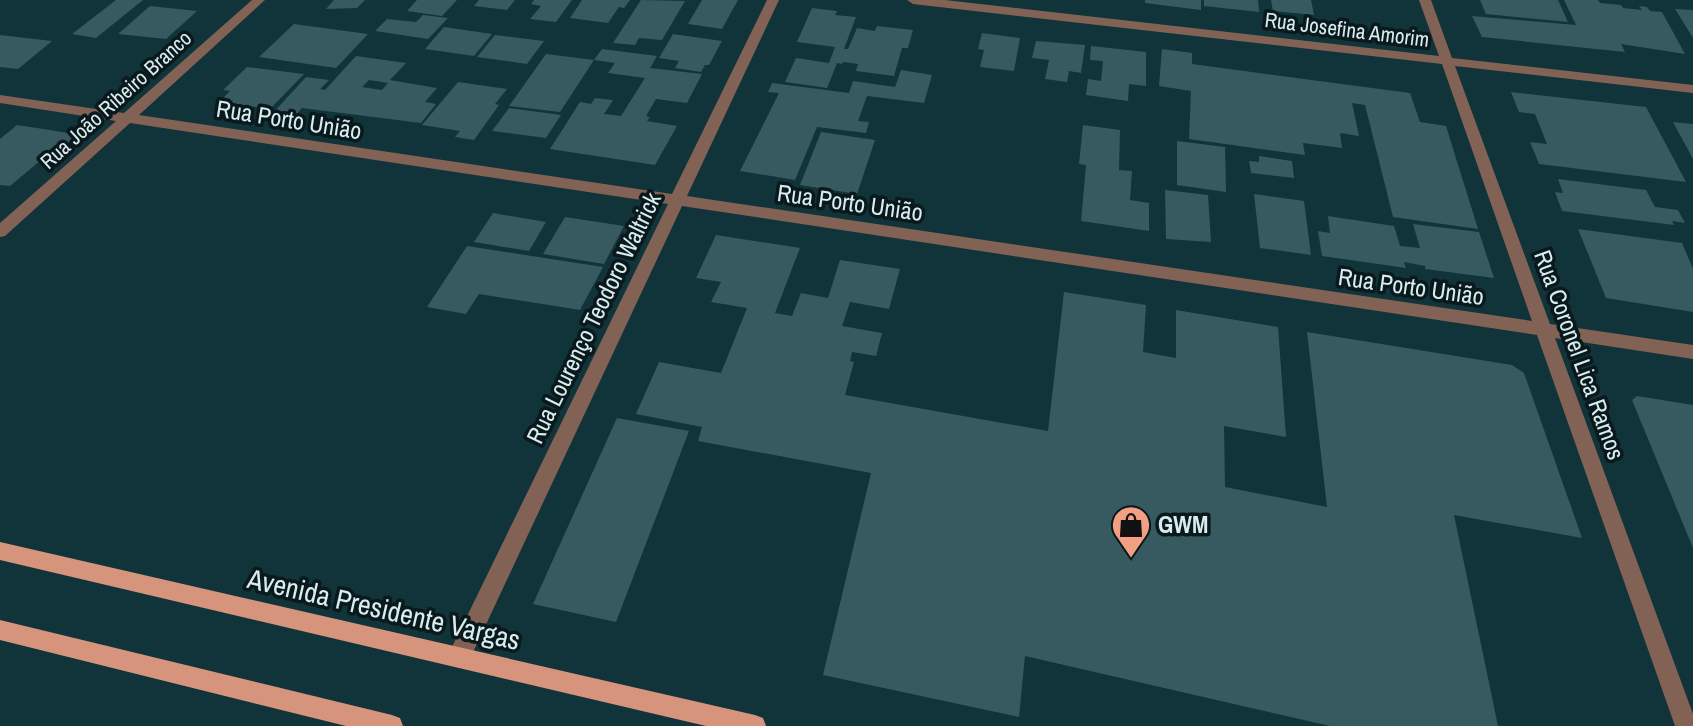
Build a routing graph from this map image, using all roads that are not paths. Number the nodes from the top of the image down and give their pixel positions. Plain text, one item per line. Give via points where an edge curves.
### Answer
1 (259, 0) edge
2 (773, 0) edge
3 (913, 0) edge
4 (1425, 0) edge
5 (1447, 61) junction
6 (1693, 89) edge
7 (0, 99) edge
8 (127, 118) junction
9 (677, 201) junction
10 (0, 232) edge
11 (1544, 330) junction
12 (1693, 352) edge
13 (0, 551) edge
14 (0, 630) edge
15 (459, 657) junction
16 (392, 726) edge
17 (755, 726) edge
18 (1686, 726) edge

1 - 8 street, Rua João Ribeiro Branco
2 - 9 street, Rua Lourenço Teodoro Waltrick
3 - 5 street, Rua Josefina Amorim
4 - 5 street, Rua Coronel Lica Ramos
5 - 6 street, Rua Josefina Amorim
5 - 11 street, Rua Coronel Lica Ramos
7 - 8 street, Rua Porto União
8 - 9 street, Rua Porto União
8 - 10 street, Rua João Ribeiro Branco
9 - 11 street, Rua Porto União
9 - 15 street, Rua Lourenço Teodoro Waltrick
11 - 12 street, Rua Porto União
11 - 18 street, Rua Coronel Lica Ramos
13 - 15 main road, Avenida Presidente Vargas
14 - 16 main road
15 - 17 main road, Avenida Presidente Vargas

